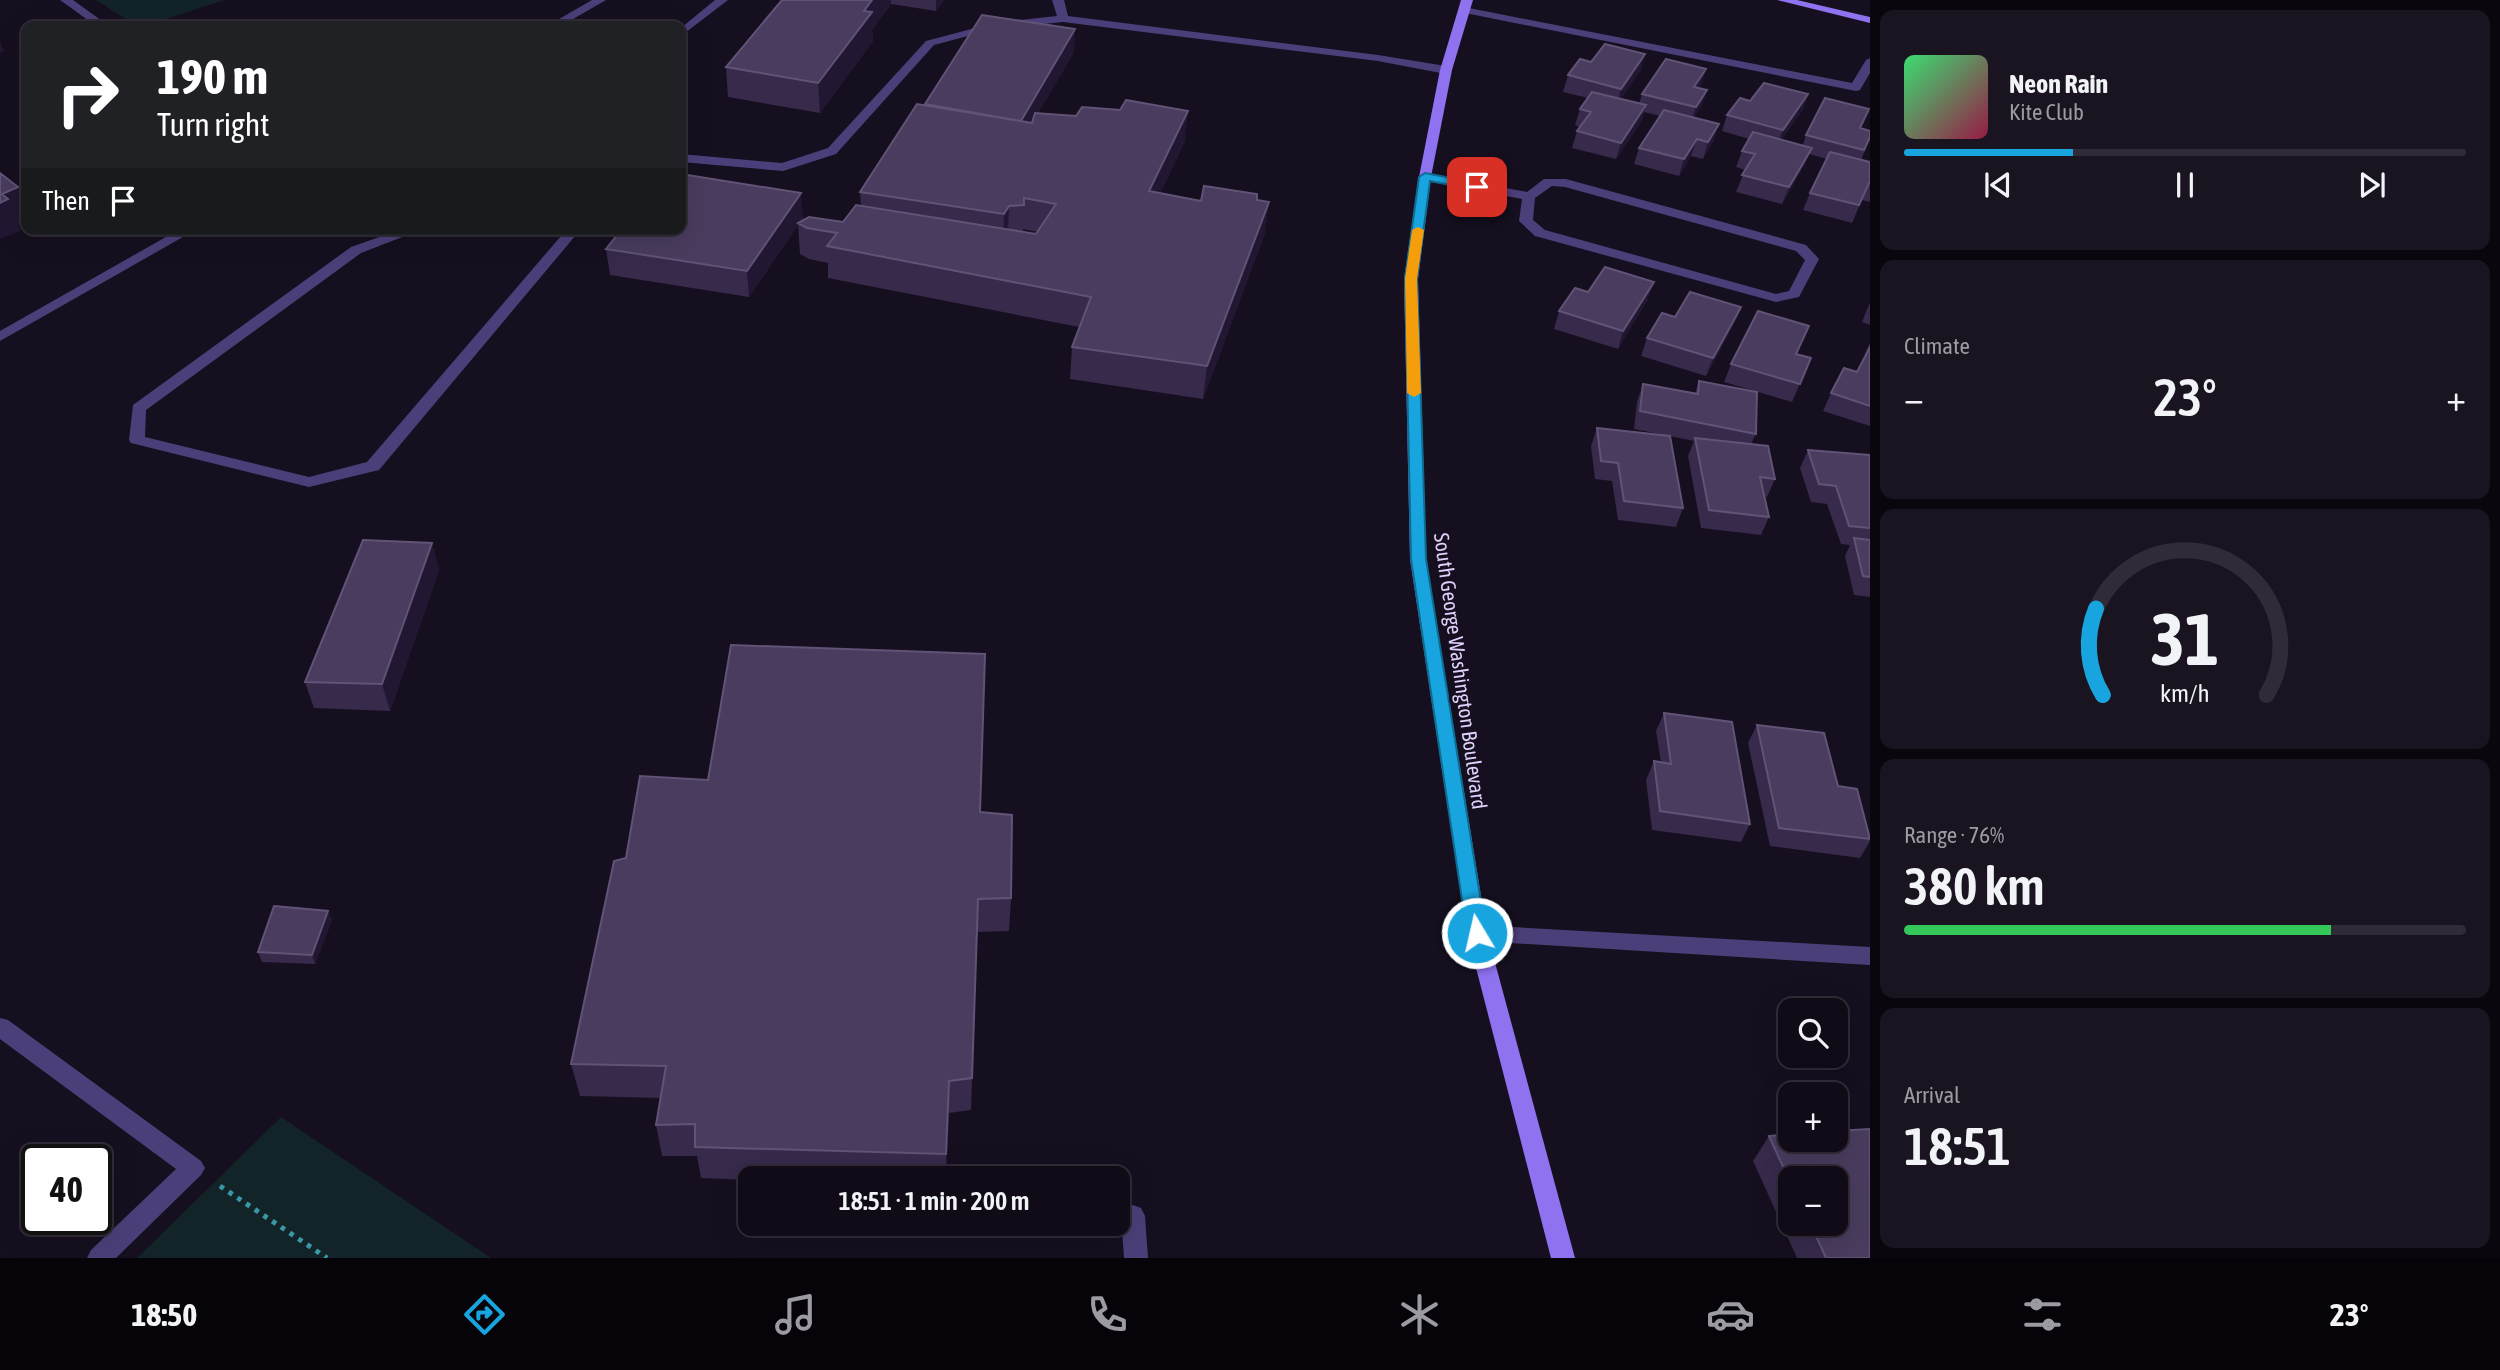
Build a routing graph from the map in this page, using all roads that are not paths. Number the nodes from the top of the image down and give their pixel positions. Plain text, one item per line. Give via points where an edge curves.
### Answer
1 (66, 0) edge
2 (600, 0) edge
3 (722, 0) edge
4 (1058, 0) edge
5 (1783, 0) edge
6 (1465, 5) edge
7 (1063, 19) junction
8 (1870, 20) edge
9 (96, 21) edge
10 (562, 21) edge
11 (686, 29) edge
12 (1870, 62) edge
13 (1446, 70) junction
14 (686, 158) edge
15 (1425, 177) junction
16 (1529, 197) junction
17 (179, 235) edge
18 (399, 235) edge
19 (569, 235) edge
20 (0, 337) edge
21 (1477, 933) junction
22 (1870, 956) edge
23 (0, 1027) edge
24 (1133, 1216) dead end
25 (99, 1258) edge
26 (1136, 1258) edge
27 (1563, 1258) edge

1 - 9 street
2 - 10 street
3 - 11 street
4 - 7 street
5 - 8 street
6 - 12 street via 1856,87
6 - 13 street, South George Washington Boulevard
7 - 13 street
7 - 14 street via 994,26 930,43 832,151 783,167
13 - 15 street, South George Washington Boulevard
15 - 16 street
15 - 21 street, South George Washington Boulevard via 1411,279 1418,559
16 - 16 street via 1526,222 1540,233 1776,298 1794,294 1812,259 1801,248 1566,183 1549,182
17 - 20 street
18 - 19 street via 356,250 138,408 137,440 309,482 373,466
21 - 22 street
21 - 27 street, South George Washington Boulevard
23 - 25 street via 193,1168
24 - 26 street

